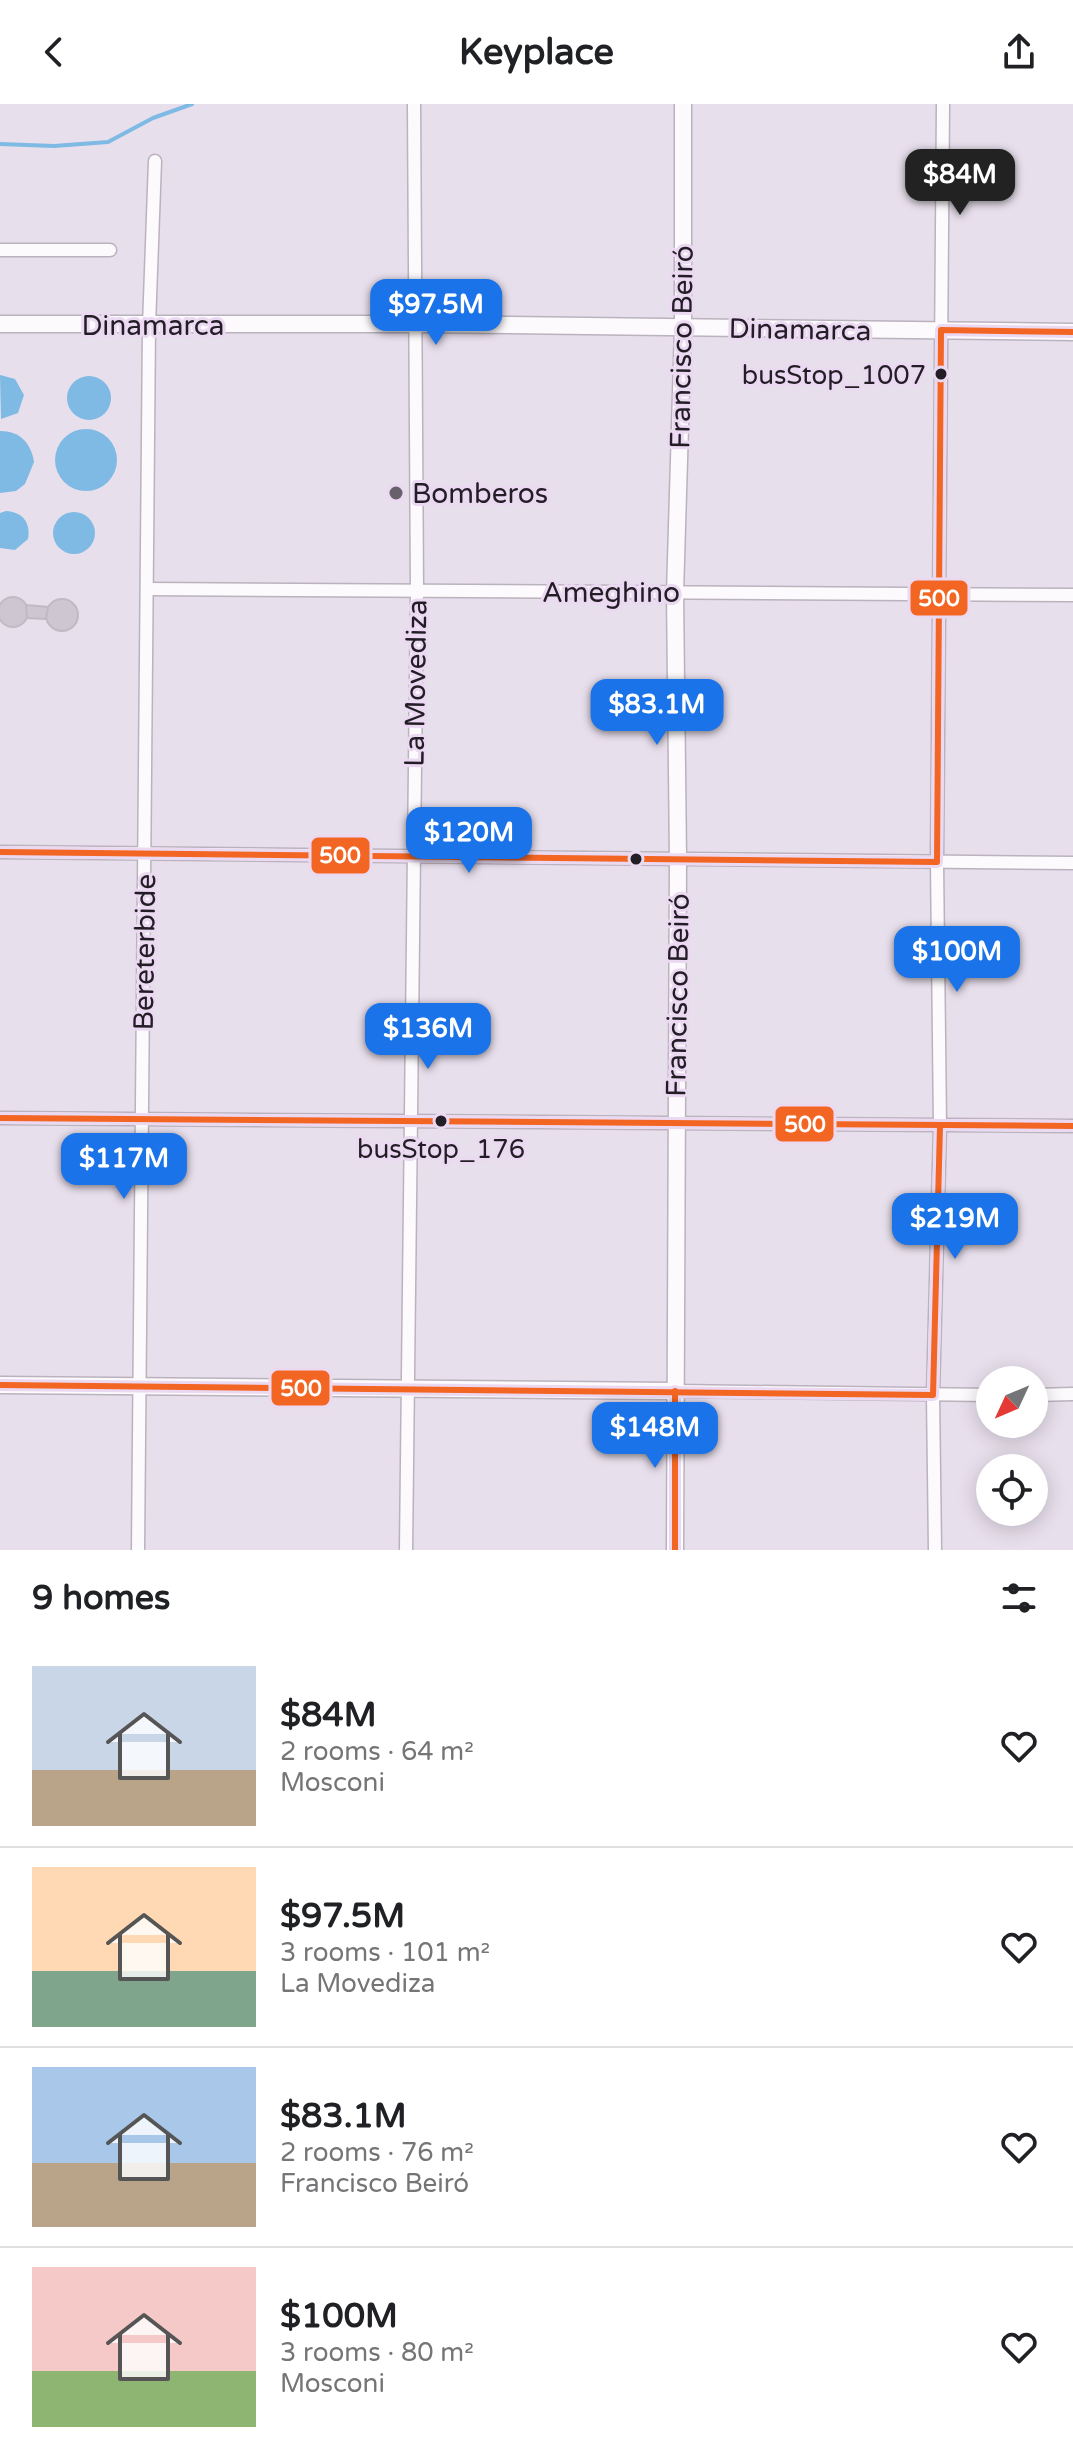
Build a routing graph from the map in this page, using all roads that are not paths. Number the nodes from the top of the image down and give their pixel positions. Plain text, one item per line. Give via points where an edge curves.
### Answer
1 (414, 104) edge
2 (683, 104) edge
3 (943, 104) edge
4 (155, 161) dead end
5 (0, 250) edge
6 (110, 250) dead end
7 (0, 324) edge
8 (418, 324) junction
9 (149, 326) junction
10 (683, 327) junction
11 (941, 330) junction
12 (1073, 332) edge
13 (148, 589) junction
14 (417, 591) junction
15 (941, 592) junction
16 (675, 593) junction
17 (1073, 595) edge
18 (0, 852) edge
19 (145, 853) junction
20 (413, 856) junction
21 (678, 859) junction
22 (937, 862) junction
23 (1073, 863) edge
24 (0, 1118) edge
25 (142, 1120) junction
26 (410, 1120) junction
27 (676, 1124) junction
28 (940, 1126) junction
29 (1073, 1126) edge
30 (0, 1385) edge
31 (140, 1386) junction
32 (407, 1389) junction
33 (675, 1391) junction
34 (1073, 1394) edge
35 (933, 1395) junction
36 (976, 1395) edge
37 (1048, 1395) edge
38 (138, 1550) edge
39 (406, 1550) edge
40 (675, 1550) edge
41 (935, 1550) edge

1 - 8 street, La Movediza
2 - 10 street, Francisco Beiró
3 - 11 street
4 - 9 street, Bereterbide
5 - 6 street
7 - 9 street, Dinamarca
8 - 9 street, Dinamarca
8 - 10 street, Dinamarca
8 - 14 street, La Movediza
9 - 13 street, Bereterbide
10 - 11 street, Dinamarca
10 - 16 street, Francisco Beiró
11 - 12 street, Dinamarca
11 - 15 street
13 - 14 street, Ameghino
13 - 19 street, Bereterbide
14 - 16 street, Ameghino
14 - 20 street, La Movediza
15 - 16 street, Ameghino
15 - 17 street, Ameghino
15 - 22 street
16 - 21 street, Francisco Beiró
18 - 19 street
19 - 20 street
19 - 25 street, Bereterbide
20 - 21 street
20 - 26 street, La Movediza
21 - 22 street
21 - 27 street, Francisco Beiró
22 - 23 street
22 - 28 street
24 - 25 street
25 - 26 street
25 - 31 street, Bereterbide
26 - 27 street
26 - 32 street, La Movediza
27 - 28 street
27 - 33 street, Francisco Beiró
28 - 29 street
28 - 35 street
30 - 31 street
31 - 32 street
31 - 38 street, Bereterbide
32 - 33 street
32 - 39 street, La Movediza
33 - 35 street
33 - 40 street, Francisco Beiró
34 - 37 street
35 - 36 street
35 - 41 street

